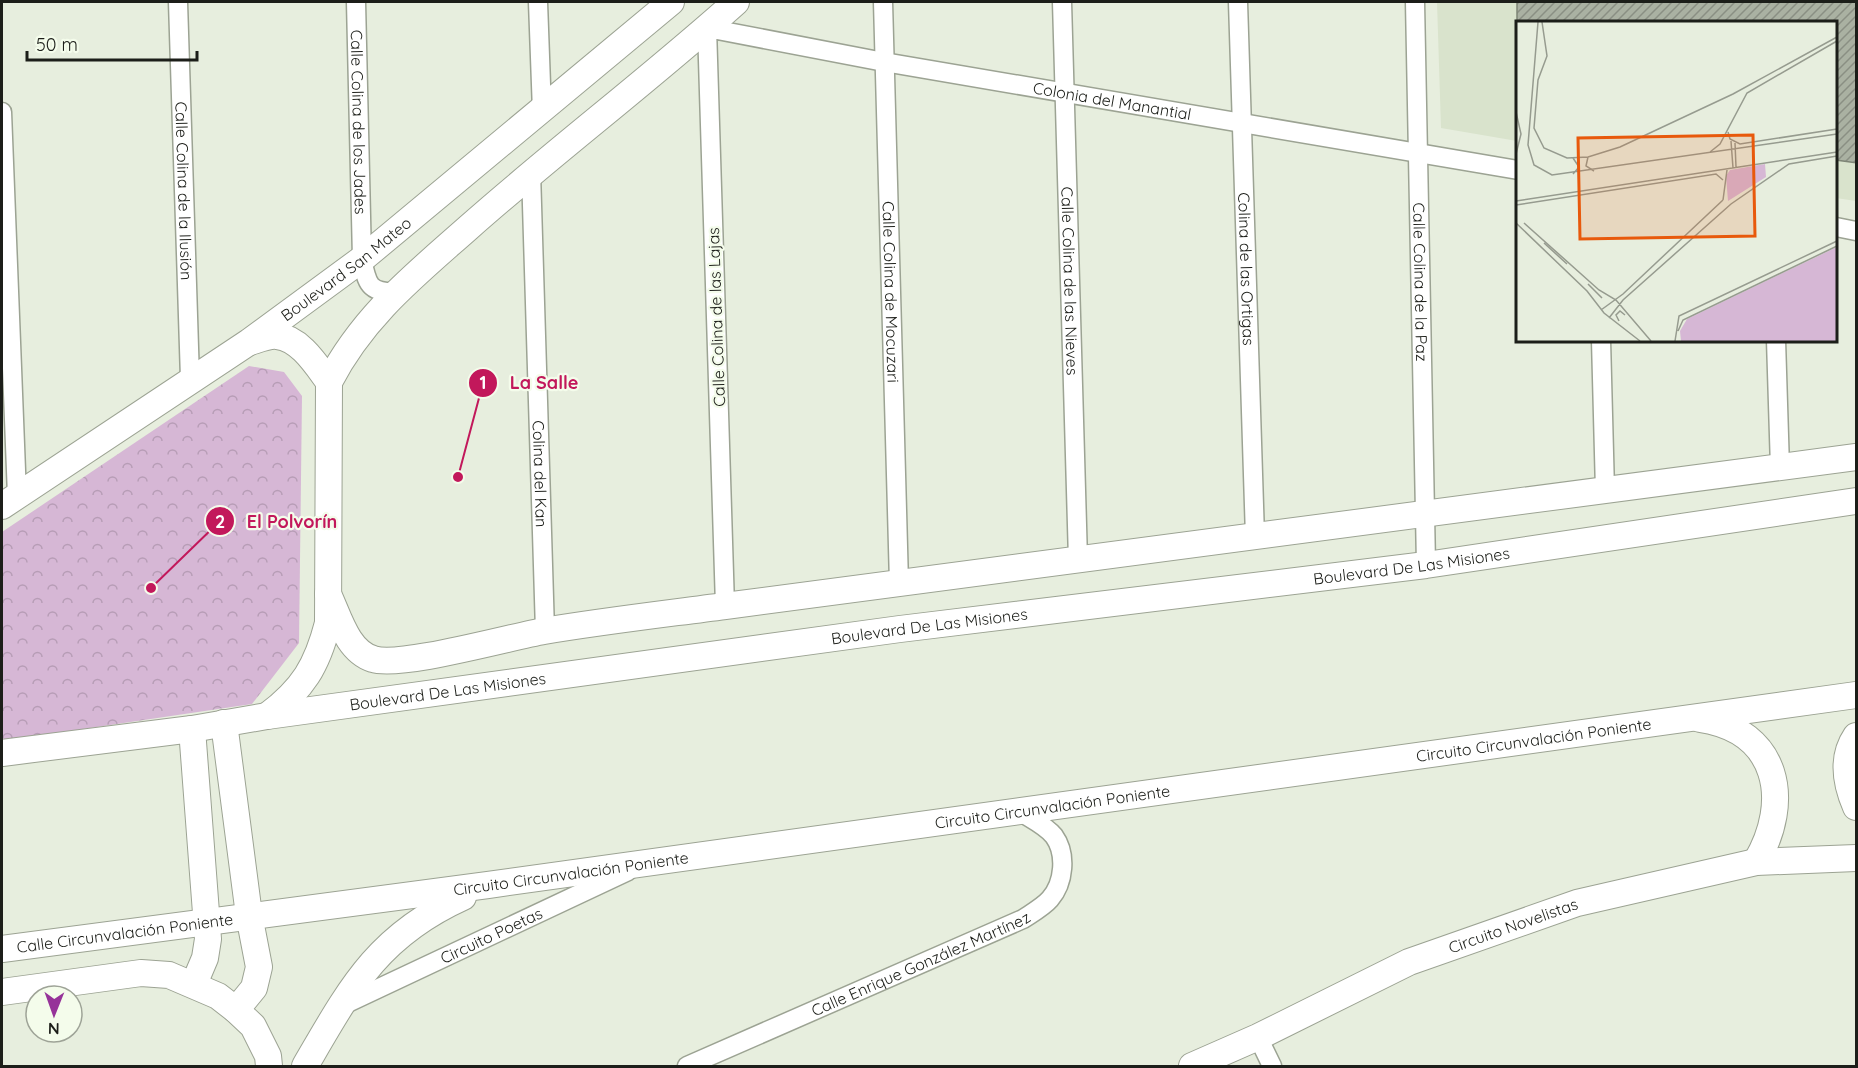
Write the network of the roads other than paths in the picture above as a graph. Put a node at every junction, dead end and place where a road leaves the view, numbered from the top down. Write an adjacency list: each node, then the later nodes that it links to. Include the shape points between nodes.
1 (178, 2): 26 (street, Calle Colina de la Ilusión)
2 (356, 2): 21 (street, Calle Colina de los Jades)
3 (538, 2): 14 (street)
4 (671, 2): 14 (main road, Boulevard San Mateo)
5 (736, 2): 10 (main road)
6 (883, 2): 11 (street, Calle Colina de Mocuzari)
7 (1062, 2): 12 (street, Calle Colina de las Nieves)
8 (1238, 2): 15 (street, Colina de las Ortigas)
9 (1415, 2): 16 (street, Calle Colina de la Paz)
10 (707, 28): 11 (street, Colonia del Manantial); 18 (main road); 39 (street, Calle Colina de las Lajas)
11 (884, 62): 12 (street, Colonia del Manantial); 37 (street, Calle Colina de Mocuzari)
12 (1064, 91): 15 (street, Colonia del Manantial); 35 (street, Calle Colina de las Nieves)
13 (2, 112): 31 (street)
14 (542, 112): 21 (main road, Boulevard San Mateo)
15 (1242, 123): 16 (street, Colonia del Manantial); 34 (street, Colina de las Ortigas)
16 (1417, 154): 17 (street, Colonia del Manantial); 33 (street, Calle Colina de la Paz)
17 (1516, 170)
18 (531, 172): 22 (main road); 40 (street, Colina del Kan)
19 (1837, 227): 20 (street)
20 (1857, 231)
21 (362, 259): 22 (street, Calle Colina de los Jades, via 371,287 380,292); 23 (main road, Boulevard San Mateo)
22 (396, 292): 27 (main road, via 358,332)
23 (249, 342): 26 (main road, Boulevard San Mateo); 27 (main road, via 277,336 292,342 305,351)
24 (1601, 342): 30 (street)
25 (1776, 342): 29 (street)
26 (190, 379): 31 (main road, Boulevard San Mateo)
27 (329, 382): 38 (main road)
28 (1857, 457): 29 (main road)
29 (1780, 468): 30 (main road)
30 (1605, 491): 33 (main road)
31 (9, 501)
32 (1857, 501): 36 (main road, Boulevard De Las Misiones)
33 (1424, 516): 34 (main road); 36 (street, Calle Colina de la Paz)
34 (1255, 537): 35 (main road)
35 (1078, 560): 37 (main road)
36 (1426, 565): 42 (main road, Boulevard De Las Misiones, via 889,631)
37 (899, 583): 39 (main road)
38 (328, 594): 40 (main road, via 357,650 374,660 405,660); 42 (main road, via 328,623 321,651 290,699)
39 (725, 606): 40 (main road)
40 (545, 631)
41 (1857, 695): 43 (main road, Circuito Circunvalación Poniente)
42 (267, 716): 44 (main road, Boulevard De Las Misiones)
43 (1687, 717): 49 (main road, Circuito Circunvalación Poniente); 51 (main road, via 1720,723 1734,730 1758,750 1774,774 1776,812 1767,844)
44 (224, 723): 45 (main road, Boulevard De Las Misiones); 54 (main road)
45 (192, 729): 47 (main road, Boulevard De Las Misiones); 55 (main road)
46 (1857, 736): 48 (main road, via 1846,760 1850,791)
47 (2, 753)
48 (1857, 807)
49 (1019, 811): 52 (main road, Circuito Circunvalación Poniente); 64 (street, Calle Enrique González Martínez, via 1055,838 1063,860 1061,878 1050,899 1023,919)
50 (1857, 858): 51 (main road, Circuito Novelistas)
51 (1756, 862): 61 (main road, Circuito Novelistas, via 1577,903 1409,962)
52 (644, 864): 53 (main road, Circuito Circunvalación Poniente); 59 (street, Circuito Poetas)
53 (488, 885): 54 (main road, Circuito Circunvalación Poniente); 59 (main road, via 432,911 404,930 359,977)
54 (249, 915): 55 (main road, Calle Circunvalación Poniente); 60 (main road, via 259,967 254,988)
55 (207, 922): 56 (main road, Calle Circunvalación Poniente); 57 (main road, via 205,958)
56 (2, 949)
57 (194, 984): 58 (main road, via 169,975 141,973); 60 (main road)
58 (2, 992)
59 (340, 1006): 63 (main road)
60 (236, 1010): 62 (main road, via 253,1026)
61 (1258, 1037): 65 (main road, Circuito Novelistas); 66 (street)
62 (269, 1066)
63 (305, 1066)
64 (687, 1066)
65 (1192, 1066)
66 (1272, 1066)

